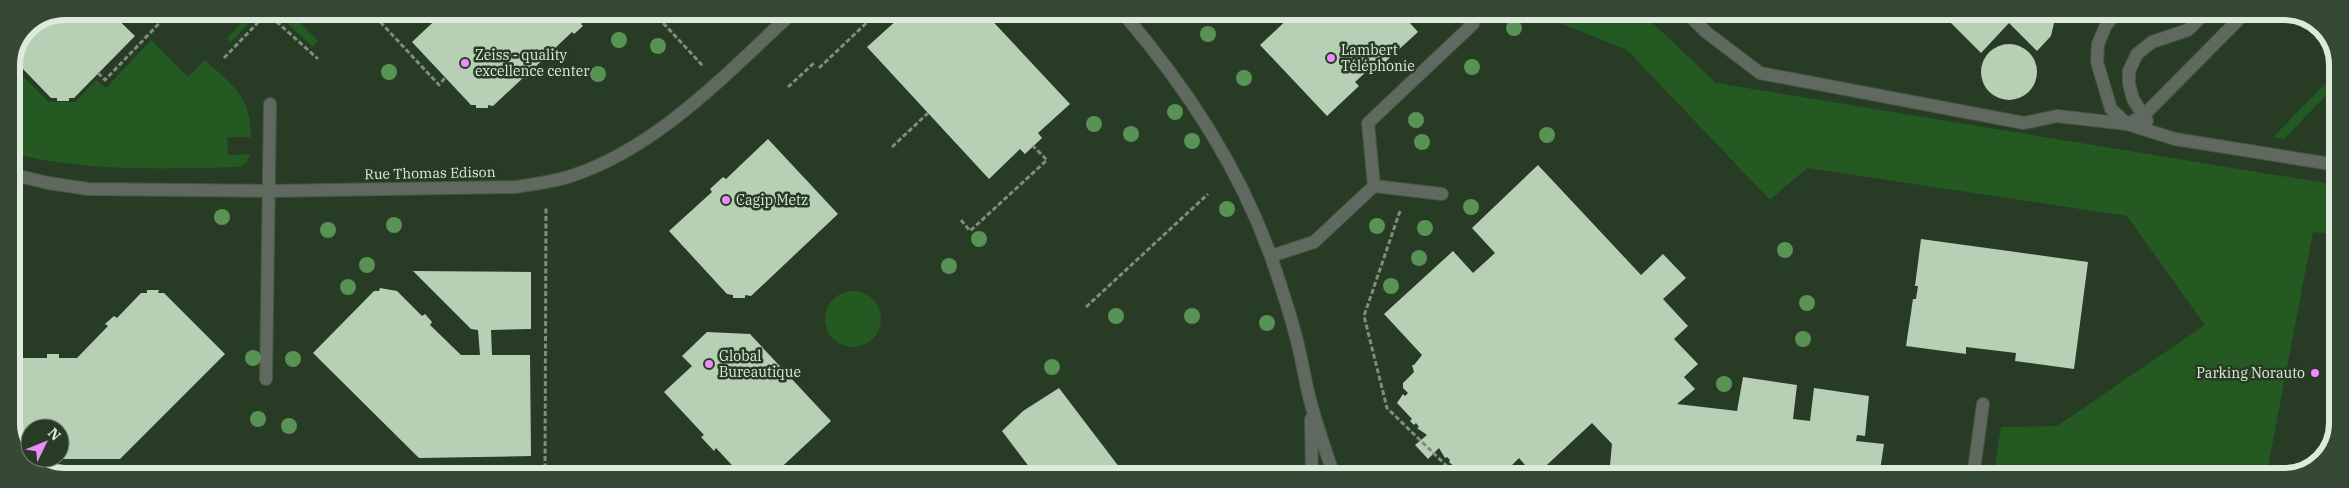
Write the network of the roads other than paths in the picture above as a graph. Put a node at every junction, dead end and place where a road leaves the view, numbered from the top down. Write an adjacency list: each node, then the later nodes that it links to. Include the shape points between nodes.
1 (784, 20): 15 (street, Rue Thomas Edison, via 677,115 616,156 570,176 516,187)
2 (1128, 20): 17 (street, via 1200,116 1237,180)
3 (1468, 20): 14 (street, via 1472,24 1368,123)
4 (1694, 20): 10 (street, via 1760,73 2024,123 2057,116)
5 (2111, 20): 10 (street, via 2098,44 2097,62 2111,109)
6 (2198, 20): 9 (street, via 2188,30 2152,42 2137,54 2129,71 2129,84)
7 (2238, 20): 9 (street)
8 (270, 104): 15 (street)
9 (2143, 116): 10 (street); 11 (street)
10 (2127, 124): 11 (street)
11 (2158, 132): 12 (street, via 2175,139)
12 (2329, 164)
13 (20, 176): 15 (street, Rue Thomas Edison, via 88,188)
14 (1374, 186): 16 (street); 17 (street, via 1314,242)
15 (269, 191): 18 (street)
16 (1442, 194)
17 (1271, 256): 19 (street, via 1296,337)
18 (266, 379)
19 (1311, 404): 21 (street); 22 (street)
20 (1983, 404): 23 (street)
21 (1312, 468)
22 (1331, 468)
23 (1974, 468)

